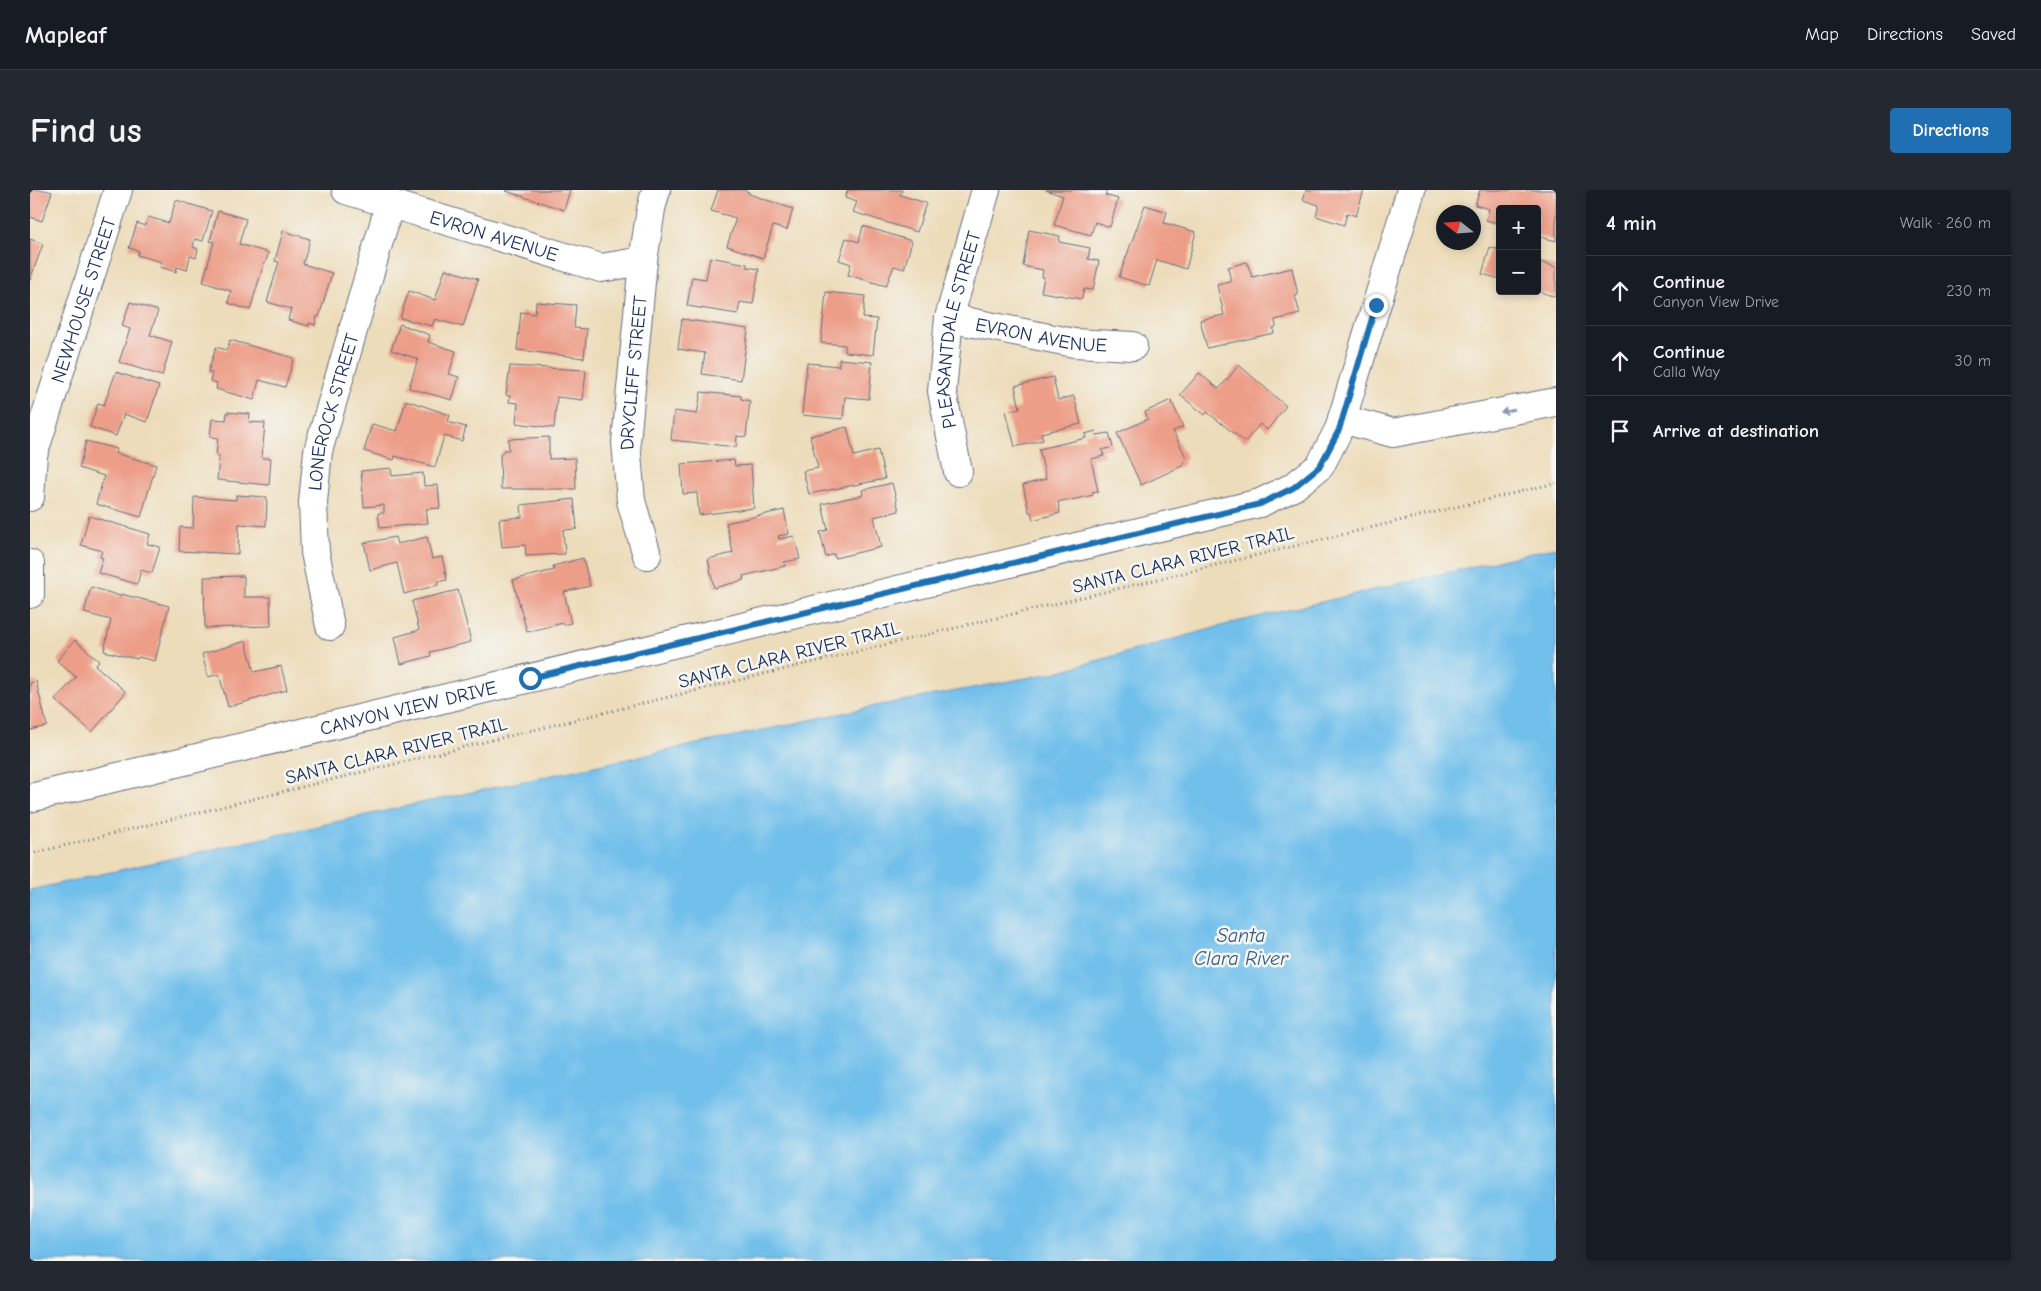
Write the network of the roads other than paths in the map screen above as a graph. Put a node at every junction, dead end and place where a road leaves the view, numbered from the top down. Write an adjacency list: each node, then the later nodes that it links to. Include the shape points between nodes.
1 (118, 190): 13 (street, NEWHOUSE STREET, via 32,455)
2 (346, 190): 6 (street, EVRON AVENUE)
3 (656, 190): 7 (street, DRYCLIFF STREET)
4 (986, 190): 8 (street, PLEASANTDALE STREET)
5 (1411, 190): 11 (street, CANYON VIEW DRIVE)
6 (390, 203): 7 (street, EVRON AVENUE, via 601,268); 17 (street, LONEROCK STREET, via 318,451 313,502 315,552)
7 (643, 261): 14 (street, DRYCLIFF STREET, via 626,442 630,501)
8 (949, 318): 9 (street, EVRON AVENUE, via 1074,343); 12 (street, PLEASANTDALE STREET, via 942,391)
9 (1134, 346)
10 (1556, 402): 11 (street, one-way to 11, via 1393,432)
11 (1340, 424): 18 (street, CANYON VIEW DRIVE, via 1320,466 1293,488 1260,504)
12 (958, 472)
13 (30, 497)
14 (647, 555)
15 (30, 564): 16 (street)
16 (30, 594)
17 (330, 626)
18 (30, 798)

